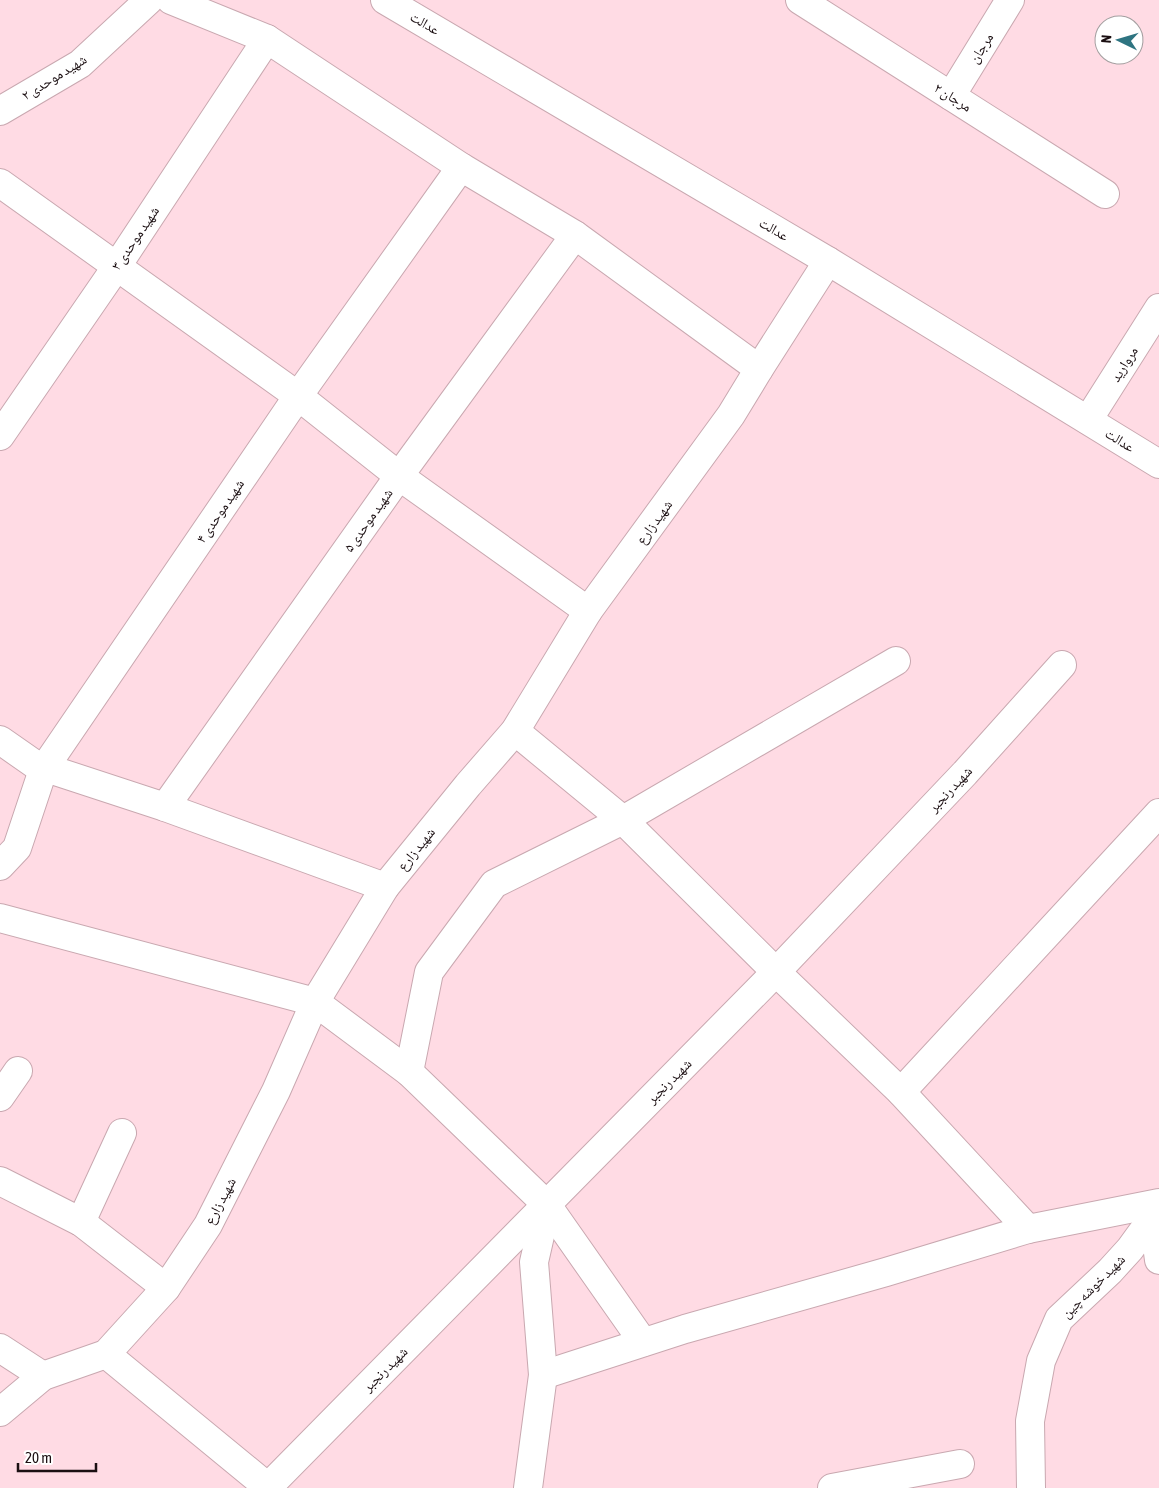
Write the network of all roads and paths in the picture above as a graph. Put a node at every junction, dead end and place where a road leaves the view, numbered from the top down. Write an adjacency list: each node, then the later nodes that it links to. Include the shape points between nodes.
1 (149, 0): 8 (street, شهید موحدی ۲, via 80,64)
2 (171, 0): 6 (street)
3 (385, 0): 13 (street, عدالت)
4 (800, 0): 7 (street, مرجان ۲)
5 (1010, 0): 7 (street, مرجان)
6 (267, 39): 9 (street); 14 (street, شهید موحدی ۳)
7 (951, 96): 11 (street, مرجان ۲)
8 (0, 110)
9 (461, 167): 12 (street); 17 (street, شهید موحدی ۴)
10 (0, 183): 14 (street)
11 (1105, 194)
12 (575, 235): 16 (street); 21 (street, شهید موحدی ۵)
13 (828, 260): 16 (street, شهید زارع); 18 (street, عدالت)
14 (117, 266): 17 (street); 19 (street, شهید موحدی ۳)
15 (1159, 308): 18 (street, مروارید)
16 (758, 369): 22 (street, شهید زارع, via 731,415)
17 (298, 396): 21 (street); 27 (street, شهید موحدی ۴)
18 (1088, 420): 20 (street, عدالت)
19 (0, 436)
20 (1159, 464)
21 (399, 476): 22 (street); 28 (street, شهید موحدی ۵)
22 (588, 611): 25 (street, شهید زارع)
23 (896, 661): 30 (street)
24 (1062, 665): 34 (street, شهید رنجبر, via 965,773)
25 (515, 731): 30 (street); 32 (street, شهید زارع)
26 (0, 740): 27 (street)
27 (43, 770): 28 (street, via 46,768); 31 (street, شهید موحدی ۴, via 17,848)
28 (165, 808): 32 (street)
29 (1159, 813): 38 (street)
30 (623, 820): 34 (street); 37 (street, via 494,884 429,972)
31 (0, 866)
32 (385, 887): 35 (street, شهید زارع)
33 (0, 918): 35 (street)
34 (776, 972): 38 (street); 43 (street, شهید رنجبر)
35 (315, 1002): 37 (street); 49 (street, شهید زارع, via 276,1091 208,1225)
36 (18, 1071): 39 (street)
37 (409, 1072): 43 (street)
38 (901, 1092): 46 (street)
39 (0, 1097)
40 (122, 1134): 45 (street)
41 (0, 1181): 45 (street)
42 (1159, 1203): 46 (street)
43 (547, 1205): 50 (street); 53 (street, via 534,1262); 57 (street, شهید رنجبر)
44 (1159, 1209): 60 (street, شهید خوشه چین, via 1130,1249 1059,1319 1041,1361 1030,1421)
45 (81, 1222): 49 (street)
46 (1028, 1229): 50 (street)
47 (1159, 1241): 48 (street)
48 (1159, 1260)
49 (166, 1288): 52 (street, شهید زارع)
50 (643, 1342): 53 (street)
51 (0, 1348): 54 (street)
52 (106, 1354): 54 (street, شهید زارع); 57 (street)
53 (542, 1374): 58 (street)
54 (43, 1376): 55 (street, شهید زارع)
55 (0, 1412)
56 (960, 1464): 59 (street)
57 (268, 1488)
58 (528, 1488)
59 (832, 1488)
60 (1031, 1488)

